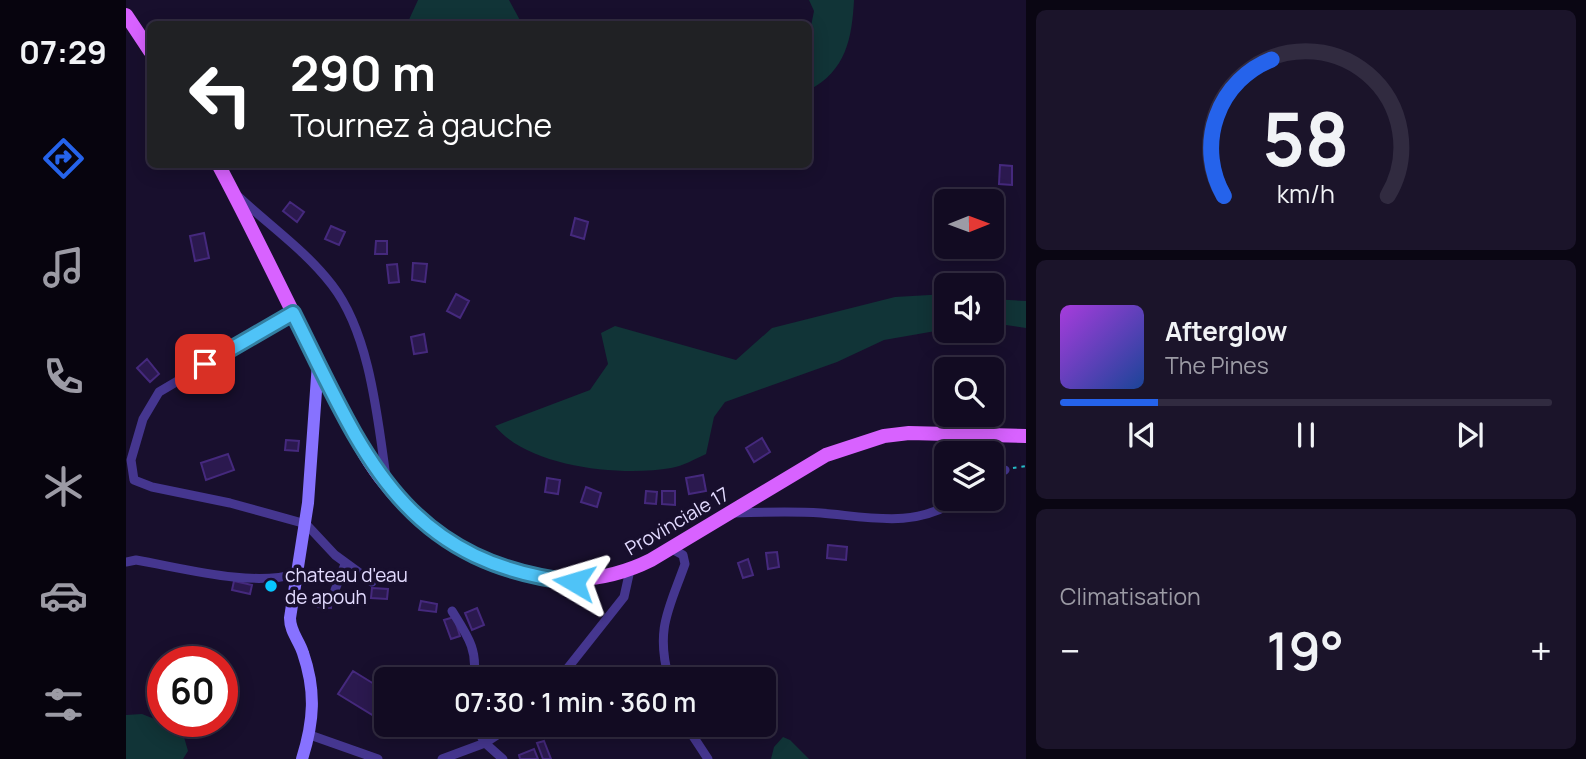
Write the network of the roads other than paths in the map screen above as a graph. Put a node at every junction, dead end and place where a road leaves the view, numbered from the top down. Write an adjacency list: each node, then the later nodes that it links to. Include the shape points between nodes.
1 (126, 15): 2 (main road)
2 (147, 46)
3 (220, 168): 4 (main road, Provinciale 17)
4 (233, 191): 5 (main road, Provinciale 17); 8 (street, via 314,263 341,299 363,355)
5 (293, 313): 6 (main road, Provinciale 17); 11 (street, via 165,386 143,419 130,466 134,480 152,488)
6 (318, 363): 8 (main road, Provinciale 17); 11 (street)
7 (1026, 436): 10 (main road, Provinciale 17, via 909,433 873,439 826,455)
8 (388, 487): 15 (main road, Provinciale 17, via 428,527 499,567 574,582)
9 (937, 511): 10 (street, via 903,519)
10 (732, 513): 12 (main road, Provinciale 17)
11 (306, 524): 14 (street); 16 (street)
12 (670, 548): 15 (main road, Provinciale 17); 22 (street, via 683,555 685,564 663,620)
13 (126, 562): 16 (street, via 214,574 277,578)
14 (345, 564): 17 (street); 18 (street)
15 (630, 570): 21 (street, via 624,597)
16 (296, 574): 23 (street, via 290,624 312,684)
17 (372, 582)
18 (335, 590)
19 (453, 611): 20 (street, via 473,645)
20 (476, 667)
21 (569, 667)
22 (666, 667)
23 (310, 735): 28 (street); 29 (street)
24 (482, 737): 27 (street)
25 (494, 737): 27 (street)
26 (694, 737): 32 (street)
27 (485, 743): 30 (street); 31 (street)
28 (302, 759)
29 (378, 759)
30 (442, 759)
31 (503, 759)
32 (708, 759)

